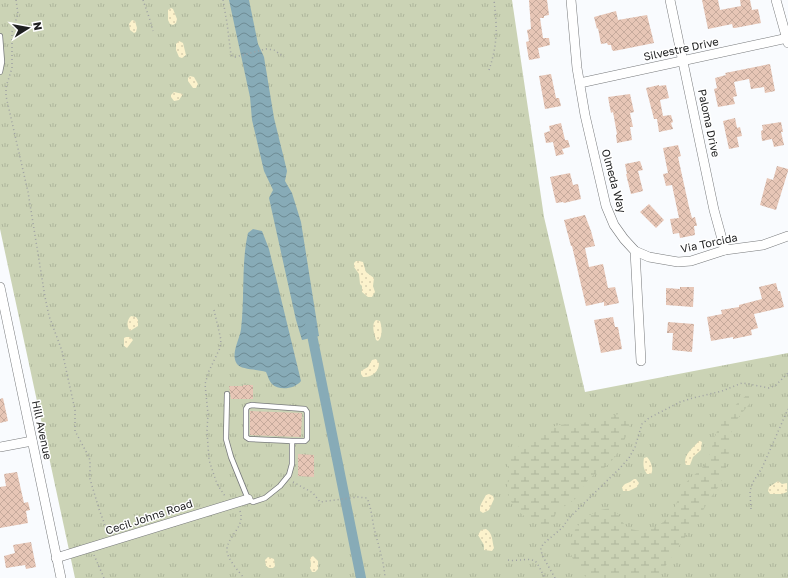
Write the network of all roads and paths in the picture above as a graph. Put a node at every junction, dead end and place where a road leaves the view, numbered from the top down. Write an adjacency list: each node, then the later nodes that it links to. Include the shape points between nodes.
1 (16, 0): 32 (path, via 18,14 12,32 12,68 6,96 28,192 45,298 62,352 75,410 75,431 89,457 91,484)
2 (143, 0): 8 (path)
3 (222, 0): 11 (path, via 231,55 235,57 266,49)
4 (494, 0): 13 (path, via 495,50)
5 (571, 0): 15 (street, Olmeda Way, via 574,49)
6 (670, 0): 12 (street, Paloma Drive)
7 (776, 0): 10 (street)
8 (153, 31)
9 (0, 36): 14 (lane)
10 (788, 40): 12 (street, Silvestre Drive)
11 (284, 56)
12 (683, 60): 15 (street, Silvestre Drive); 17 (street, Paloma Drive, via 714,210)
13 (489, 70)
14 (0, 72)
15 (580, 83): 18 (street, Olmeda Way, via 606,206 614,225)
16 (788, 236): 17 (street, Via Torcida, via 763,245)
17 (725, 250): 18 (street, Via Torcida, via 691,261 678,262 649,257)
18 (635, 251): 21 (street)
19 (0, 287): 25 (street, Hill Avenue)
20 (214, 310): 30 (path, via 222,340 205,384 209,453 217,484 229,501)
21 (641, 361)
22 (788, 373): 41 (path, via 769,388 742,383 680,402 642,424 629,458 540,549)
23 (228, 394): 29 (lane, via 226,439)
24 (788, 409): 31 (path, via 762,468 753,482 750,491)
25 (32, 441): 27 (street); 34 (street, Hill Avenue)
26 (292, 441): 26 (lane, via 307,439 305,409 248,406 246,437); 28 (lane, via 292,464)
27 (0, 448)
28 (286, 479): 29 (lane, via 265,498 253,502); 39 (path, via 313,493 320,502 366,498 385,567)
29 (248, 499): 30 (street, Cecil Johns Road)
30 (234, 503): 32 (street, Cecil Johns Road); 38 (path, via 241,513 241,522 227,551 229,559)
31 (751, 509)
32 (112, 541): 33 (street, Cecil Johns Road)
33 (95, 547): 34 (street, Cecil Johns Road); 37 (path, via 94,555)
34 (56, 558): 36 (street, Hill Avenue)
35 (508, 560): 40 (path, via 530,559 536,562)
36 (61, 578)
37 (104, 578)
38 (244, 578)
39 (385, 578)
40 (545, 578)
41 (555, 578)

